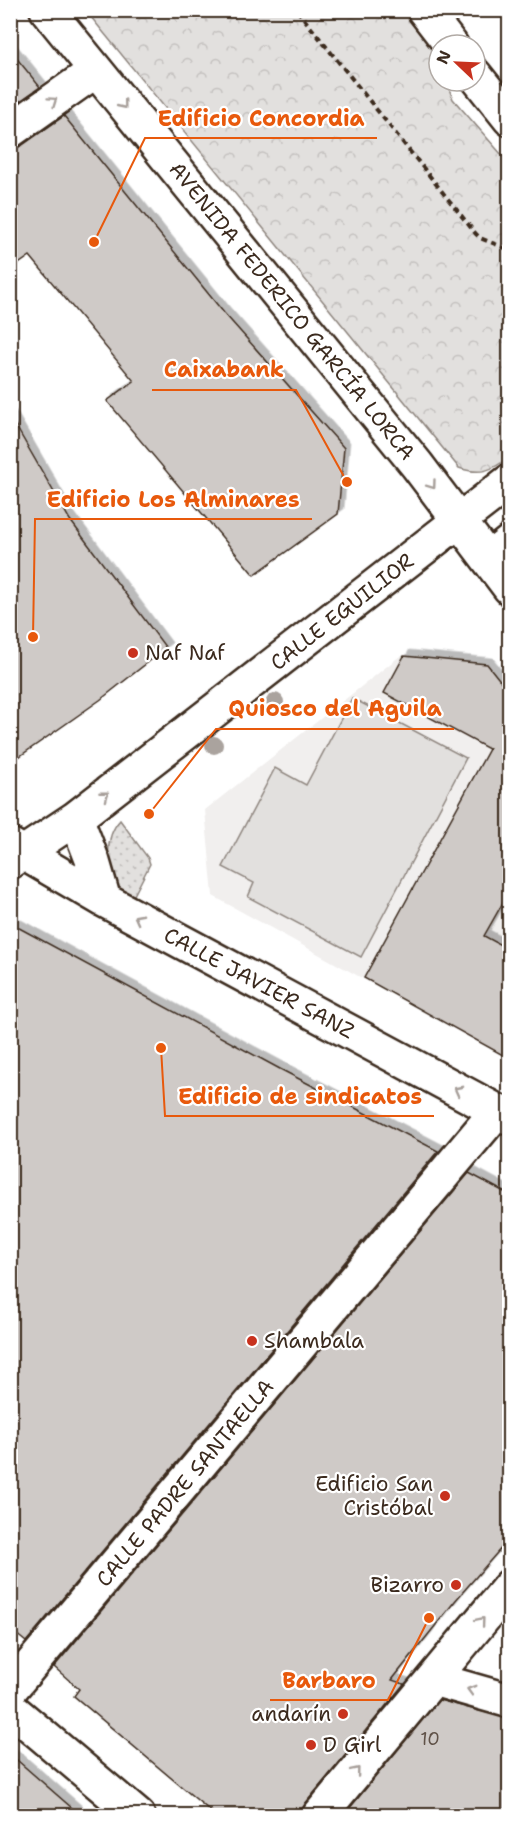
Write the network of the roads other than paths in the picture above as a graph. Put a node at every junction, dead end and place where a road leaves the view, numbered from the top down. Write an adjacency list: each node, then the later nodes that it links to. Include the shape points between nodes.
1 (47, 10): 4 (street, AVENIDA FEDERICO GARCÍA LORCA)
2 (424, 10): 3 (street)
3 (442, 33)
4 (95, 71): 7 (street, one-way to 4); 9 (street, AVENIDA FEDERICO GARCÍA LORCA, one-way to 9, via 417,465)
5 (487, 90): 6 (street)
6 (510, 119)
7 (10, 131)
8 (510, 481): 9 (street, CALLE EGUILIOR)
9 (458, 521): 10 (street, AVENIDA FEDERICO GARCÍA LORCA); 12 (street, CALLE EGUILIOR, one-way to 9)
10 (498, 548): 11 (street, AVENIDA FEDERICO GARCÍA LORCA)
11 (510, 588)
12 (76, 818): 13 (street, CALLE EGUILIOR); 14 (street)
13 (15, 854): 14 (street, CALLE JAVIER SANZ)
14 (104, 900): 15 (street, CALLE JAVIER SANZ, one-way to 14)
15 (503, 1115): 18 (street, CALLE PADRE SANTAELLA)
16 (510, 1586): 17 (street, one-way to 16)
17 (433, 1679): 19 (street, one-way to 17); 22 (street, one-way to 17)
18 (10, 1690)
19 (510, 1701)
20 (10, 1708): 21 (street)
21 (138, 1815)
22 (319, 1815)

